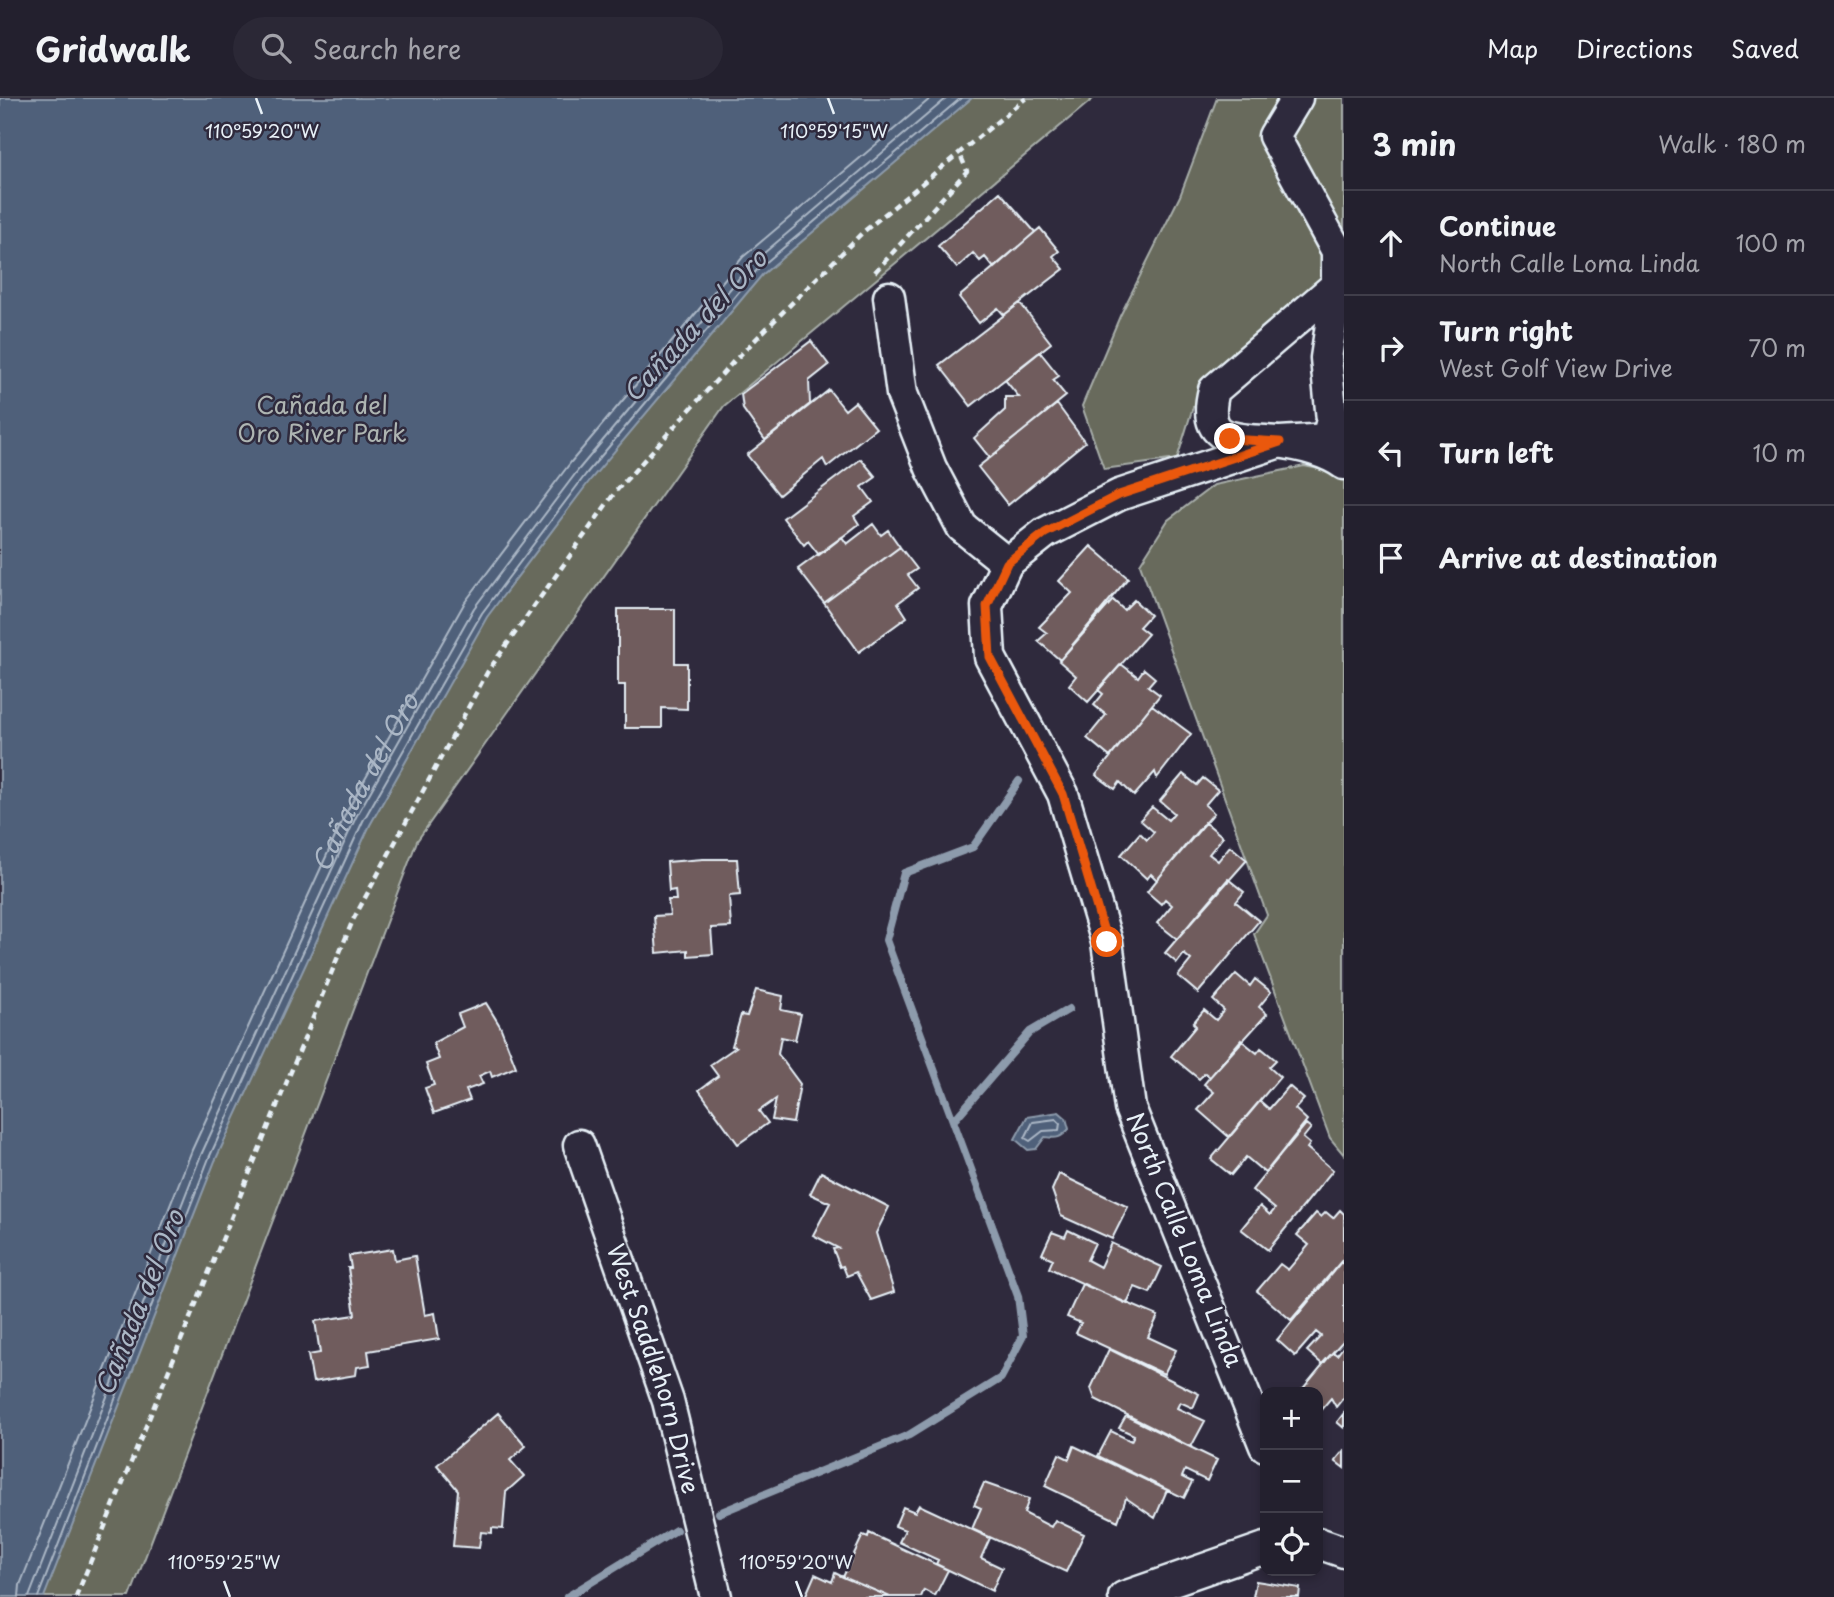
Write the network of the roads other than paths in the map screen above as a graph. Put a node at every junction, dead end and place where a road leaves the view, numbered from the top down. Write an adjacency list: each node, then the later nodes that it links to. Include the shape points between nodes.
1 (1297, 98): 2 (street, via 1274,136 1337,251)
2 (1337, 285): 4 (street, via 1214,390 1209,407 1220,433 1230,439); 5 (street, via 1326,358)
3 (889, 297): 6 (street, via 902,394 931,468 962,527)
4 (1280, 442): 5 (street); 6 (street, via 1119,495 1045,533)
5 (1336, 449)
6 (1007, 563): 8 (street, North Calle Loma Linda, via 987,606 990,657 1063,794 1107,942 1130,1108)
7 (579, 1145): 12 (street, West Saddlehorn Drive, via 668,1401)
8 (1260, 1433)
9 (1323, 1545): 11 (street)
10 (1260, 1550): 13 (street)
11 (1344, 1552)
12 (716, 1597)
13 (1124, 1597)

